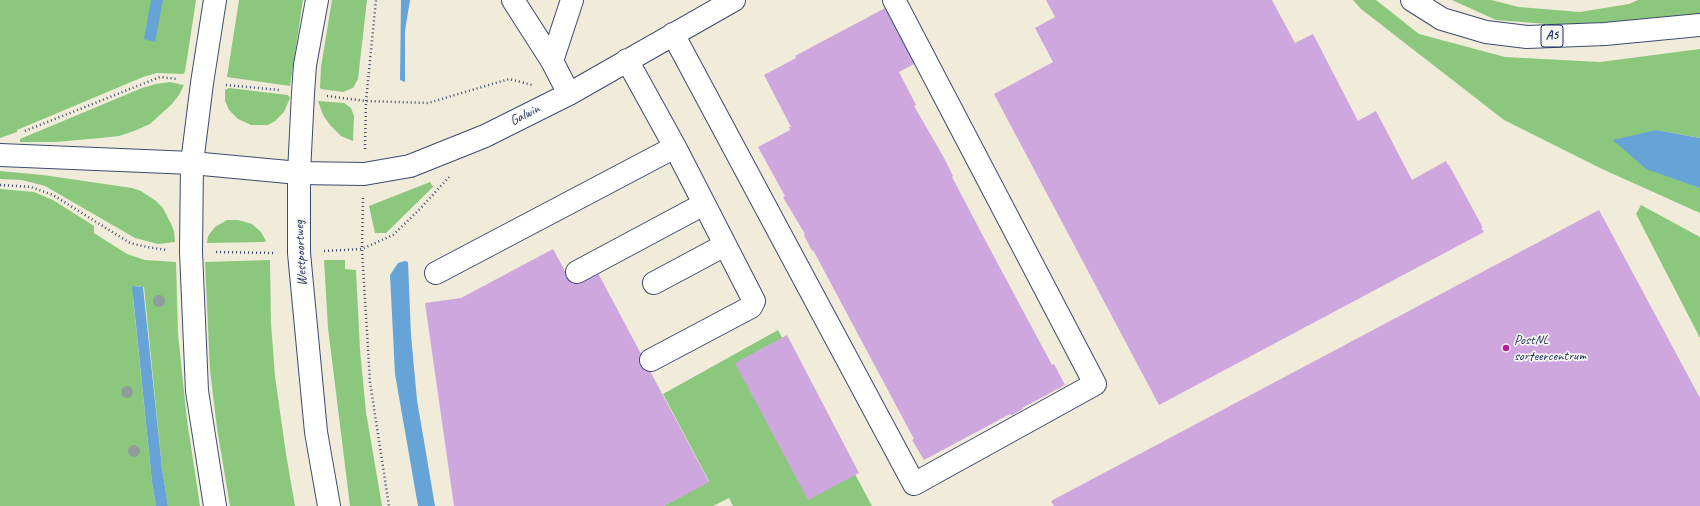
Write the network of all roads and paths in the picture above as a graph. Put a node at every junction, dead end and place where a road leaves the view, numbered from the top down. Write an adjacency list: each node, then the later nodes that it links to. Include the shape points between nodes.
1 (215, 0): 17 (main road)
2 (317, 0): 18 (main road, Westpoortweg, via 305,65)
3 (376, 0): 19 (path, via 366,101)
4 (513, 0): 13 (main road)
5 (572, 0): 13 (main road)
6 (734, 0): 9 (main road, Galwin)
7 (894, 0): 11 (main road, via 1095,384 914,484)
8 (1412, 0): 10 (main road, A5, via 1442,19 1486,32 1526,37 1604,34)
9 (709, 6): 11 (main road, Galwin)
10 (1700, 25)
11 (673, 34): 12 (main road, Galwin)
12 (627, 60): 14 (main road, Galwin); 15 (main road)
13 (552, 61): 14 (main road)
14 (569, 94): 19 (main road, Galwin, via 485,136 410,166)
15 (675, 147): 21 (main road); 25 (main road)
16 (0, 155): 17 (main road)
17 (192, 163): 18 (main road, Galwin); 28 (main road, via 197,391)
18 (299, 173): 19 (main road, Galwin); 29 (main road, Westpoortweg, via 301,276 316,432)
19 (364, 174): 30 (path, via 362,249 370,382)
20 (0, 185): 22 (path, via 30,187 53,196)
21 (704, 204): 23 (main road); 24 (main road)
22 (97, 222)
23 (725, 245): 26 (main road); 27 (main road, via 754,301 751,307)
24 (577, 272)
25 (436, 274)
26 (654, 284)
27 (651, 360)
28 (215, 506)
29 (329, 506)
30 (389, 506)

